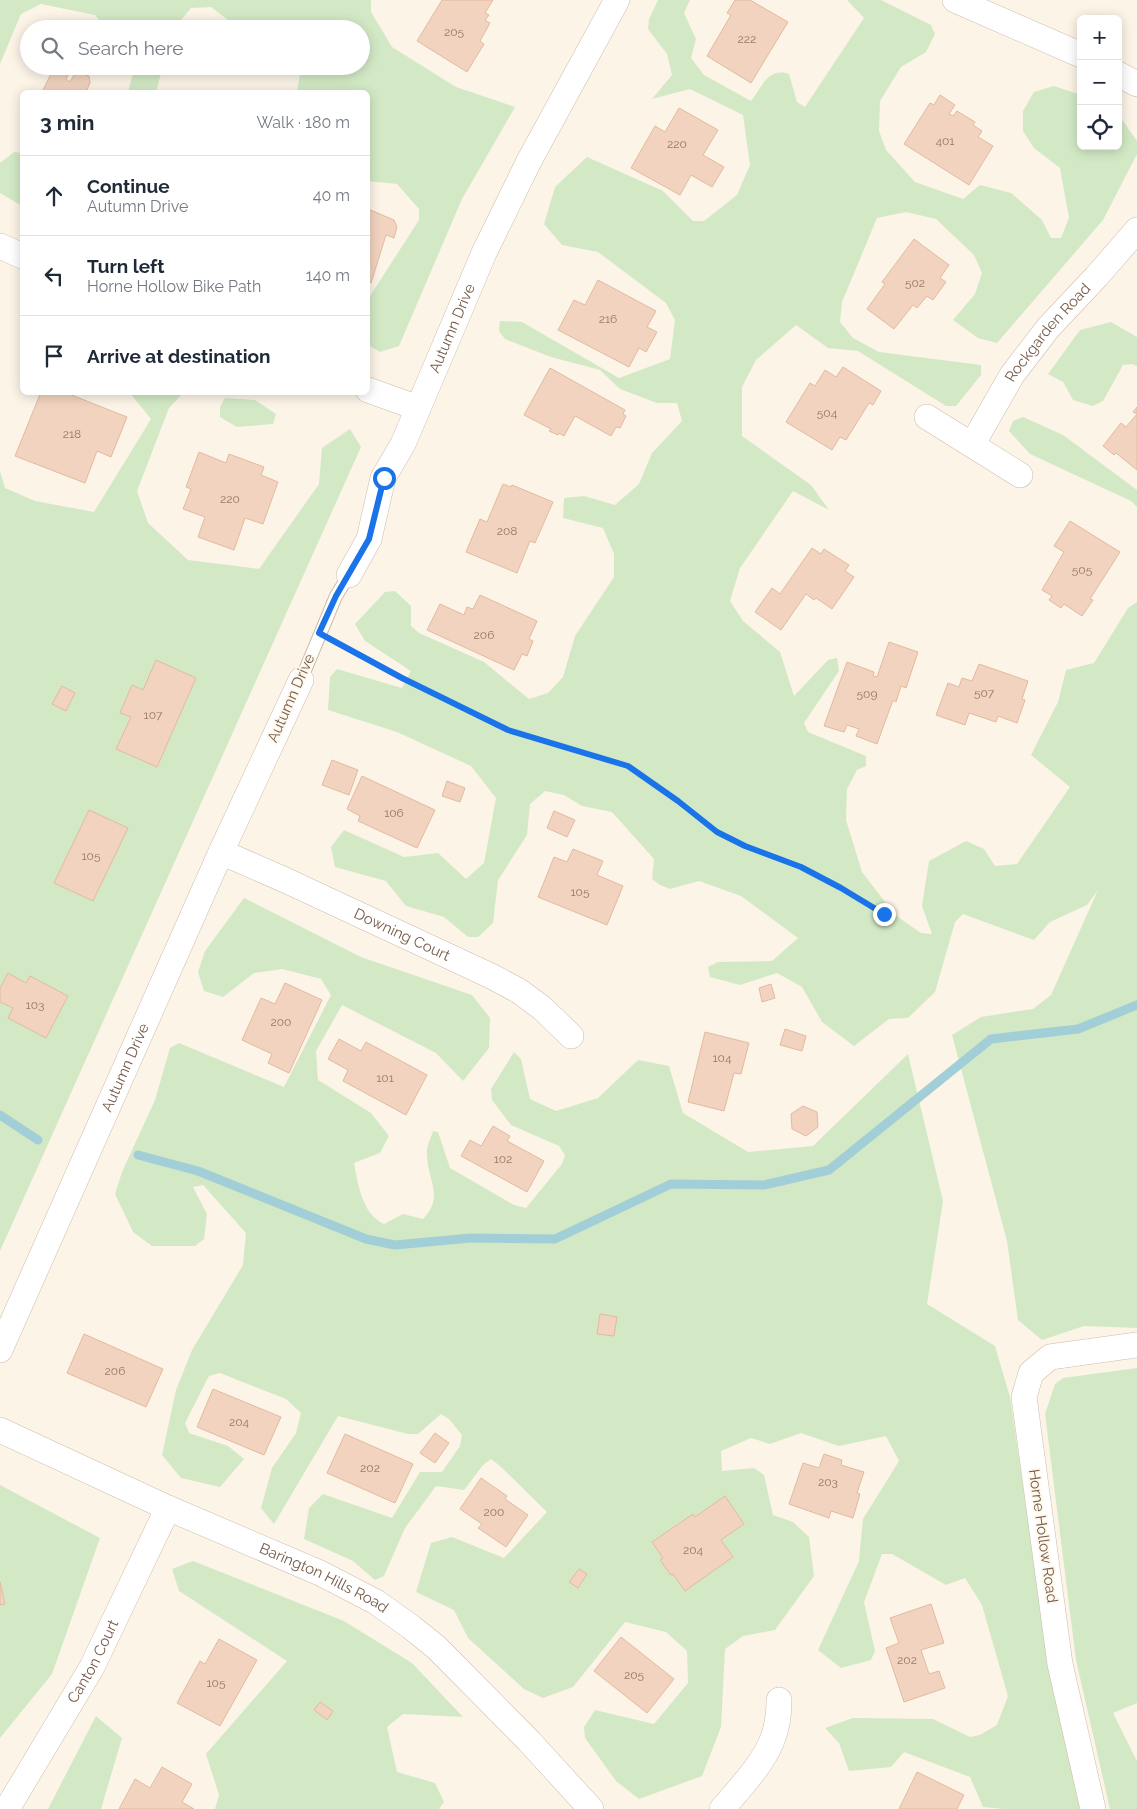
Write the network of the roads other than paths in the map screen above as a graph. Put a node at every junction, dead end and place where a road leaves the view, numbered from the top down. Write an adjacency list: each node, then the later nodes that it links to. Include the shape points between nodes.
1 (617, 0): 10 (street, Autumn Drive, via 500,219)
2 (955, 0): 3 (street)
3 (1077, 53)
4 (1122, 76): 5 (street)
5 (1137, 84)
6 (1137, 230): 12 (street, Rockgarden Road, via 1048,328 1012,376)
7 (0, 246): 8 (street)
8 (20, 255)
9 (370, 391): 10 (street)
10 (418, 408): 14 (street, Autumn Drive, via 384,478 369,539)
11 (927, 417): 12 (street)
12 (972, 445): 13 (street)
13 (1020, 475)
14 (349, 574): 15 (lane, Autumn Drive, via 319,633)
15 (301, 680): 16 (street, Autumn Drive)
16 (221, 852): 17 (street, Downing Court, via 491,976 542,1008); 19 (street, Autumn Drive)
17 (571, 1036)
18 (1137, 1345): 26 (street, Horne Hollow Road, via 1050,1357 1031,1373 1024,1397 1060,1664)
19 (0, 1350)
20 (0, 1430): 21 (street, Barington Hills Road)
21 (168, 1508): 23 (street, Canton Court, via 92,1667); 24 (street, Barington Hills Road, via 320,1573 376,1602 436,1647)
22 (779, 1700): 25 (street, via 774,1736 761,1760)
23 (6, 1809)
24 (591, 1809)
25 (722, 1809)
26 (1093, 1809)

